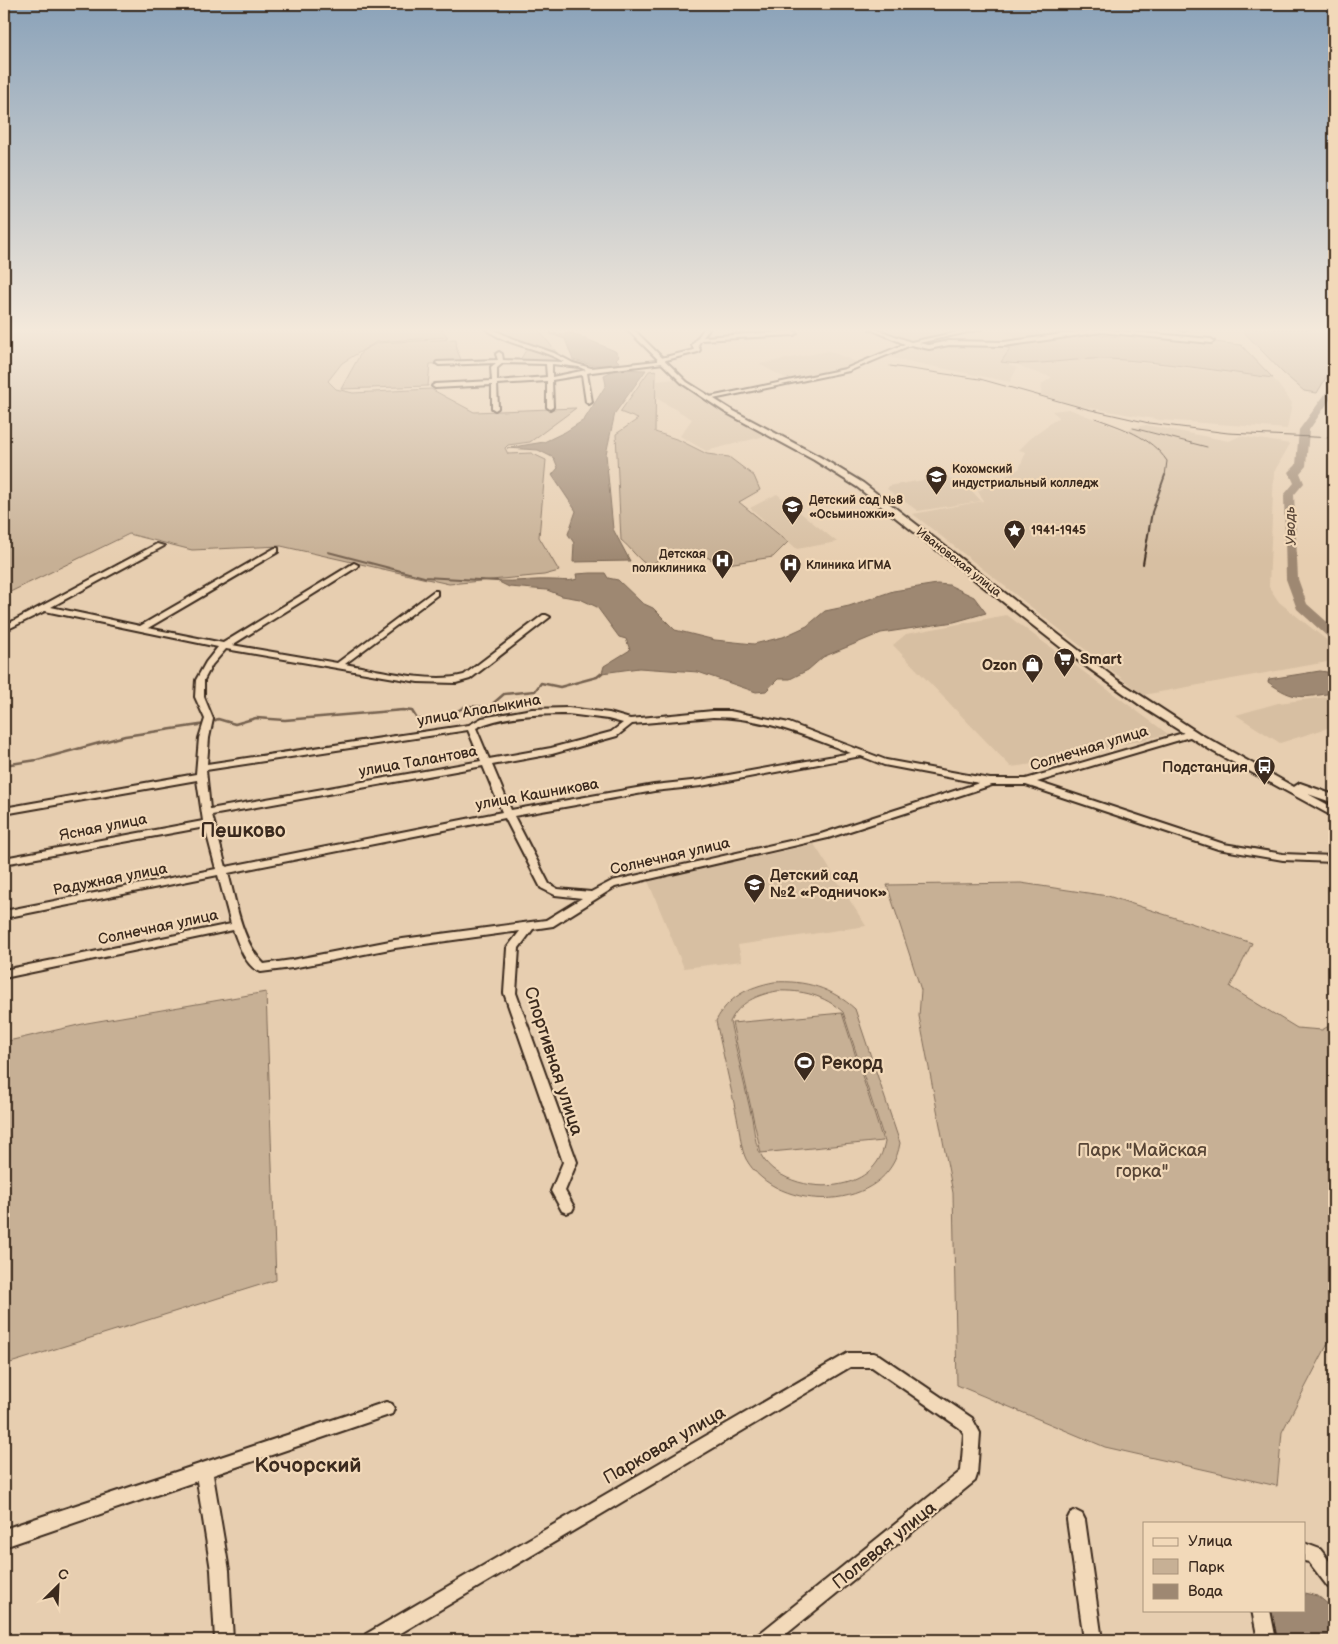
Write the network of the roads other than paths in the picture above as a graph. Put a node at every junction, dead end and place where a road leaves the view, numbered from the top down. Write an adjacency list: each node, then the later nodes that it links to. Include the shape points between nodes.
1 (722, 406): 14 (main road, Ивановская улица, via 820,459 859,485 1080,658)
2 (160, 546): 6 (street)
3 (275, 550): 8 (street)
4 (354, 565): 10 (street)
5 (434, 593): 11 (street)
6 (44, 608): 8 (street); 9 (street)
7 (546, 617): 11 (street, via 467,677 456,680 418,679)
8 (142, 628): 10 (street)
9 (4, 629)
10 (224, 646): 11 (street); 17 (street, via 198,678 201,706 209,722 204,738)
11 (339, 665)
12 (630, 722): 13 (street, улица Алалыкина, via 568,711 532,712 482,721); 15 (street, улица Алалыкина, via 730,714 786,725); 16 (street, улица Талантова, via 614,734)
13 (471, 727): 16 (street); 17 (street, улица Алалыкина)
14 (1190, 734): 18 (main road, Ивановская улица); 20 (street, Солнечная улица)
15 (859, 754): 19 (street, улица Алалыкина, via 884,762); 24 (street, улица Кашникова)
16 (486, 764): 24 (street); 25 (street, улица Талантова)
17 (202, 772): 22 (street, улица Алалыкина); 25 (street)
18 (1267, 775): 21 (main road, Ивановская улица); 23 (main road, Ивановская улица)
19 (991, 782): 20 (street, Солнечная улица); 29 (street, Солнечная улица, via 824,836 612,884)
20 (1026, 782): 26 (street, via 1222,847 1283,857)
21 (1334, 799)
22 (4, 812)
23 (1334, 813)
24 (508, 814): 28 (street, улица Кашникова); 29 (street, via 549,890)
25 (207, 818): 27 (street, Ясная улица); 28 (street)
26 (1334, 859)
27 (4, 861)
28 (222, 872): 30 (street, Радужная улица); 31 (street)
29 (592, 896): 32 (street, Солнечная улица, via 549,923)
30 (4, 915)
31 (237, 926): 32 (street, Солнечная улица, via 251,958 261,968 395,944); 33 (street, Солнечная улица)
32 (530, 926): 34 (street, Спортивная улица, via 513,948 510,993 570,1162 558,1191)
33 (4, 974)
34 (567, 1207)
35 (386, 1409): 37 (street)
36 (972, 1433): 44 (street, Парковая улица, via 966,1423 874,1360 848,1360); 45 (street, Полевая улица, via 969,1475)
37 (204, 1472): 39 (street); 43 (street, via 220,1570)
38 (1076, 1520): 46 (street)
39 (4, 1538)
40 (1306, 1553): 41 (street, via 1314,1555)
41 (1334, 1581)
42 (1260, 1612): 47 (street)
43 (224, 1640)
44 (372, 1640)
45 (765, 1640)
46 (1093, 1640)
47 (1267, 1640)

